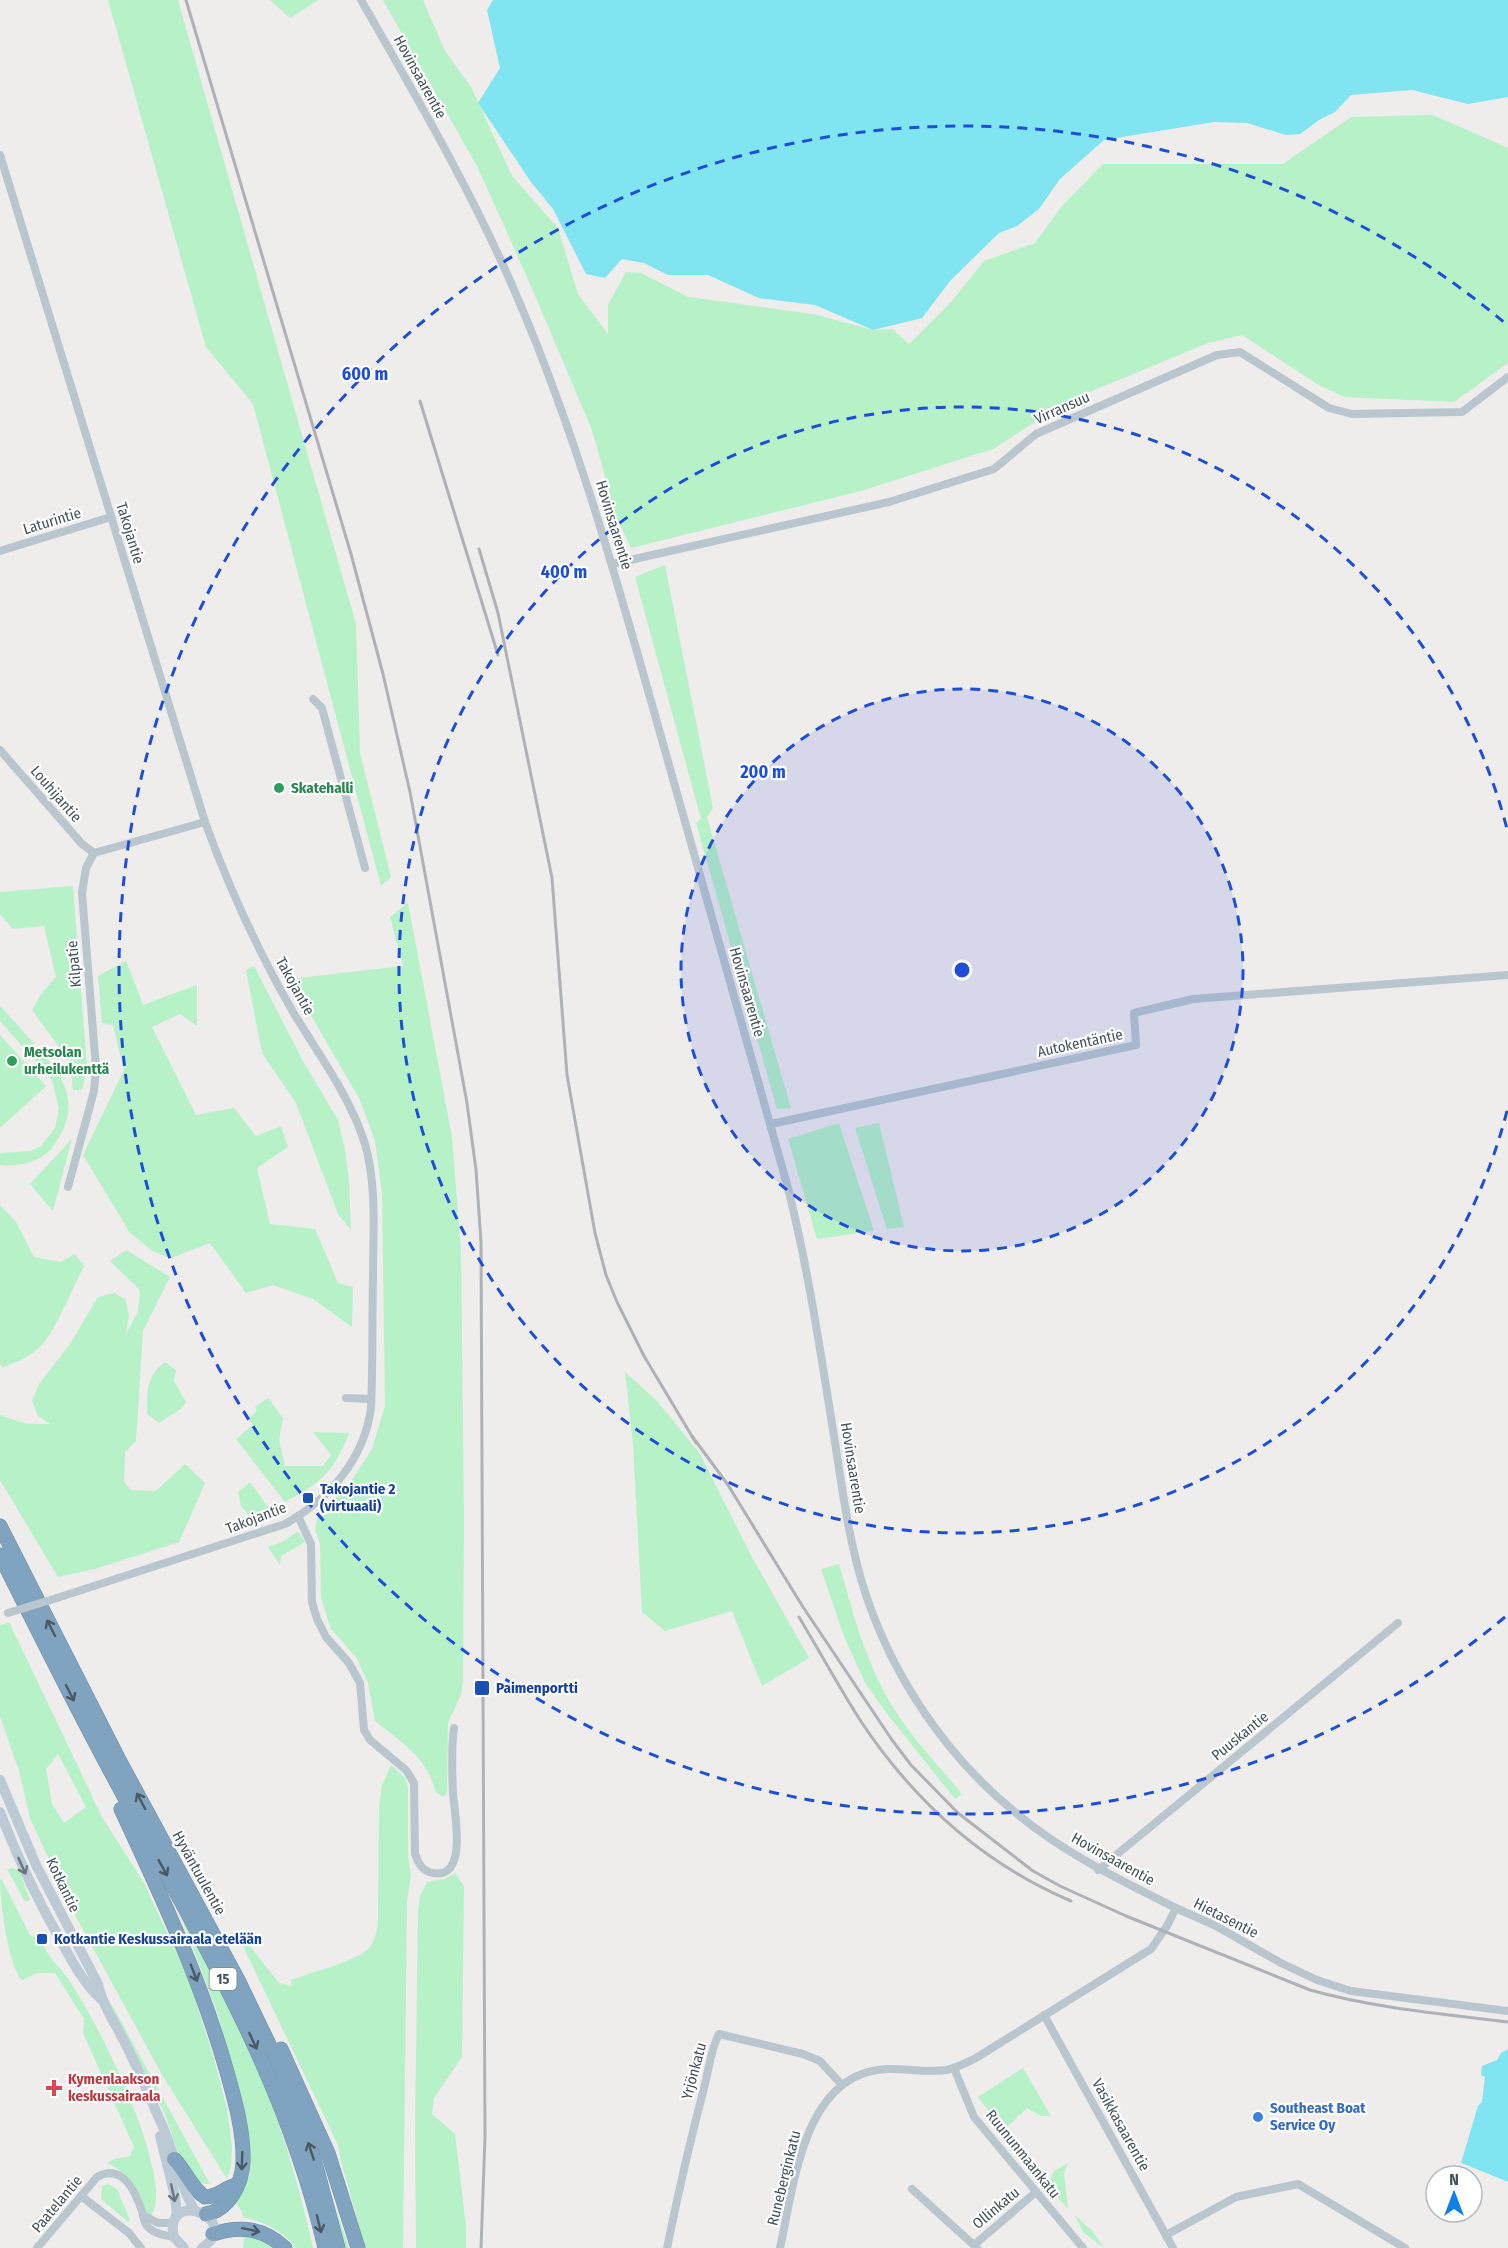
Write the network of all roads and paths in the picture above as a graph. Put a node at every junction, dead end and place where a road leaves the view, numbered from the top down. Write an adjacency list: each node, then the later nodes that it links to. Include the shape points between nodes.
1 (361, 0): 6 (street, Hovinsaarentie, via 459,176 518,297 559,404)
2 (0, 155): 4 (street, Takojantie)
3 (1508, 376): 6 (street, Virransuu, via 1462,412 1352,414 1329,408 1240,352 1217,355 1036,434 994,469 889,502)
4 (111, 517): 5 (street, Laturintie); 9 (street, Takojantie)
5 (0, 551)
6 (612, 564): 13 (street, Hovinsaarentie)
7 (313, 699): 11 (street, via 322,708)
8 (0, 750): 10 (street, Louhijantie)
9 (205, 822): 10 (street); 16 (street, Takojantie, via 240,911 293,1011 349,1104 365,1146 373,1196)
10 (94, 853): 14 (street, Kilpatie, via 86,868 82,893 96,1068 94,1091)
11 (365, 868)
12 (1508, 975): 13 (street, Autokentäntie, via 1193,999 1134,1013 1136,1044)
13 (771, 1124): 26 (street, Hovinsaarentie, via 799,1232 853,1546 880,1630 904,1681 982,1782 1016,1813)
14 (69, 1187)
15 (346, 1398): 16 (street)
16 (371, 1399): 17 (street, Takojantie, via 369,1422 348,1469 326,1494)
17 (298, 1516): 20 (street, Takojantie, bridge, via 264,1532); 23 (street, via 311,1544 312,1602 317,1619 360,1683 367,1735 411,1777 415,1792 415,1854 424,1869 431,1872 446,1871 456,1856)
18 (0, 1526): 28 (highway, Hyväntuulentie / 15, one-way to 18, via 113,1749)
19 (0, 1555): 22 (highway, Hyväntuulentie / 15, one-way to 22)
20 (4, 1614)
21 (1398, 1623): 26 (street, Puuskantie)
22 (86, 1724): 37 (highway, one-way to 37, via 162,1895 213,2026 237,2117 243,2163); 53 (highway, Hyväntuulentie / 15, one-way to 53, via 265,2066 302,2163)
23 (454, 1728)
24 (0, 1780): 29 (street, Kotkantie, via 36,1865 98,1984)
25 (0, 1812): 29 (street, Kotkantie, one-way to 29, via 49,1921 90,1989)
26 (1098, 1870): 27 (street, Hovinsaarentie)
27 (1176, 1908): 30 (street, Hietasentie, via 1317,1980 1351,1990); 31 (street, Hietasentie, via 1150,1949)
28 (238, 1980): 54 (highway, Hyväntuulentie / 15, one-way to 28, via 300,2118); 55 (highway, via 279,2047 305,2100 328,2153)
29 (102, 2000): 35 (street, Kotkantie, via 139,2070)
30 (1508, 2011)
31 (1044, 2015): 32 (street, Hietasentie); 45 (street, Vasikkasaarentie)
32 (976, 2058): 33 (street, Runeberginkatu)
33 (954, 2068): 34 (street, Runeberginkatu, via 878,2070); 39 (street, Ruununmaankatu, via 974,2117)
34 (842, 2085): 56 (street, Yrjönkatu, via 820,2061 719,2034 691,2135); 57 (street, Runeberginkatu, via 821,2109 802,2150)
35 (156, 2115): 36 (street, Kotkantie); 43 (street, Kotkantie, one-way to 43)
36 (174, 2160): 37 (highway, via 205,2197 221,2194); 41 (street, Kotkantie, via 184,2188)
37 (238, 2184): 41 (highway, via 226,2203 212,2213)
38 (912, 2189): 47 (street)
39 (1036, 2192): 47 (street, Ollinkatu); 58 (street, Ruununmaankatu)
40 (81, 2196): 42 (street, Paatelantie, via 97,2177 113,2172 130,2185); 48 (street, Paatelantie); 49 (street, via 129,2233)
41 (200, 2212): 43 (street, via 182,2212); 44 (street, Kotkantie, via 212,2223)
42 (143, 2215): 43 (street, via 158,2223); 46 (street, Paatelantie, via 150,2230)
43 (176, 2220): 46 (street, Kotkantie)
44 (213, 2234): 51 (street); 52 (highway, one-way to 52, via 240,2227 254,2229)
45 (1166, 2235): 59 (street, Vasikkasaarentie); 60 (street, via 1236,2197 1298,2184)
46 (174, 2237): 50 (street)
47 (975, 2246)
48 (37, 2248)
49 (141, 2248)
50 (184, 2248)
51 (202, 2248)
52 (285, 2248)
53 (325, 2248)
54 (338, 2248)
55 (358, 2248)
56 (667, 2248)
57 (780, 2248)
58 (1083, 2248)
59 (1173, 2248)
60 (1405, 2248)

